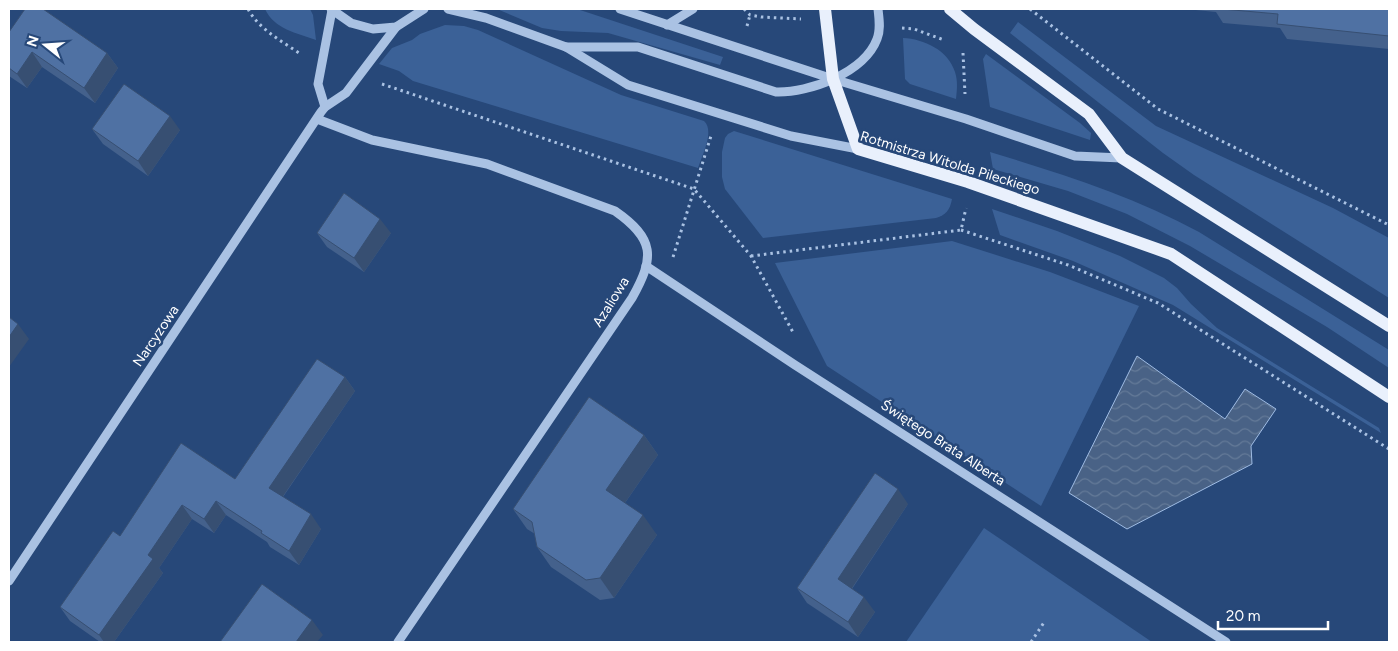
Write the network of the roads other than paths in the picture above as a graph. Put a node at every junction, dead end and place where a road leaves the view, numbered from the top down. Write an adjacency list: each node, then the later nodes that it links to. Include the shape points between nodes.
1 (332, 9): 10 (street, via 351,23 373,29); 13 (street, via 318,84)
2 (424, 9): 10 (street)
3 (448, 9): 11 (street, Rotmistrza Witolda Pileckiego, via 486,18)
4 (620, 9): 9 (street)
5 (693, 9): 9 (street)
6 (825, 9): 12 (main road)
7 (878, 9): 12 (street, via 880,27 874,45 866,57)
8 (950, 9): 16 (main road, via 1089,114)
9 (667, 24): 12 (street)
10 (396, 27): 13 (street, Narcyzowa, via 346,94)
11 (566, 47): 12 (street, via 638,47 776,92 814,87); 15 (street, Rotmistrza Witolda Pileckiego, via 628,85 791,136)
12 (833, 79): 15 (main road); 16 (street, via 1075,156)
13 (325, 107): 14 (street, Narcyzowa)
14 (317, 119): 17 (street, Azaliowa, via 372,140 487,164 615,211 644,238); 20 (street, Narcyzowa)
15 (858, 149): 19 (main road, Rotmistrza Witolda Pileckiego, via 968,182 1171,254)
16 (1122, 158): 18 (main road)
17 (646, 266): 21 (street, Azaliowa, via 632,298); 22 (street, Świętego Brata Alberta)
18 (1389, 326)
19 (1389, 397)
20 (9, 581)
21 (398, 642)
22 (1226, 642)

